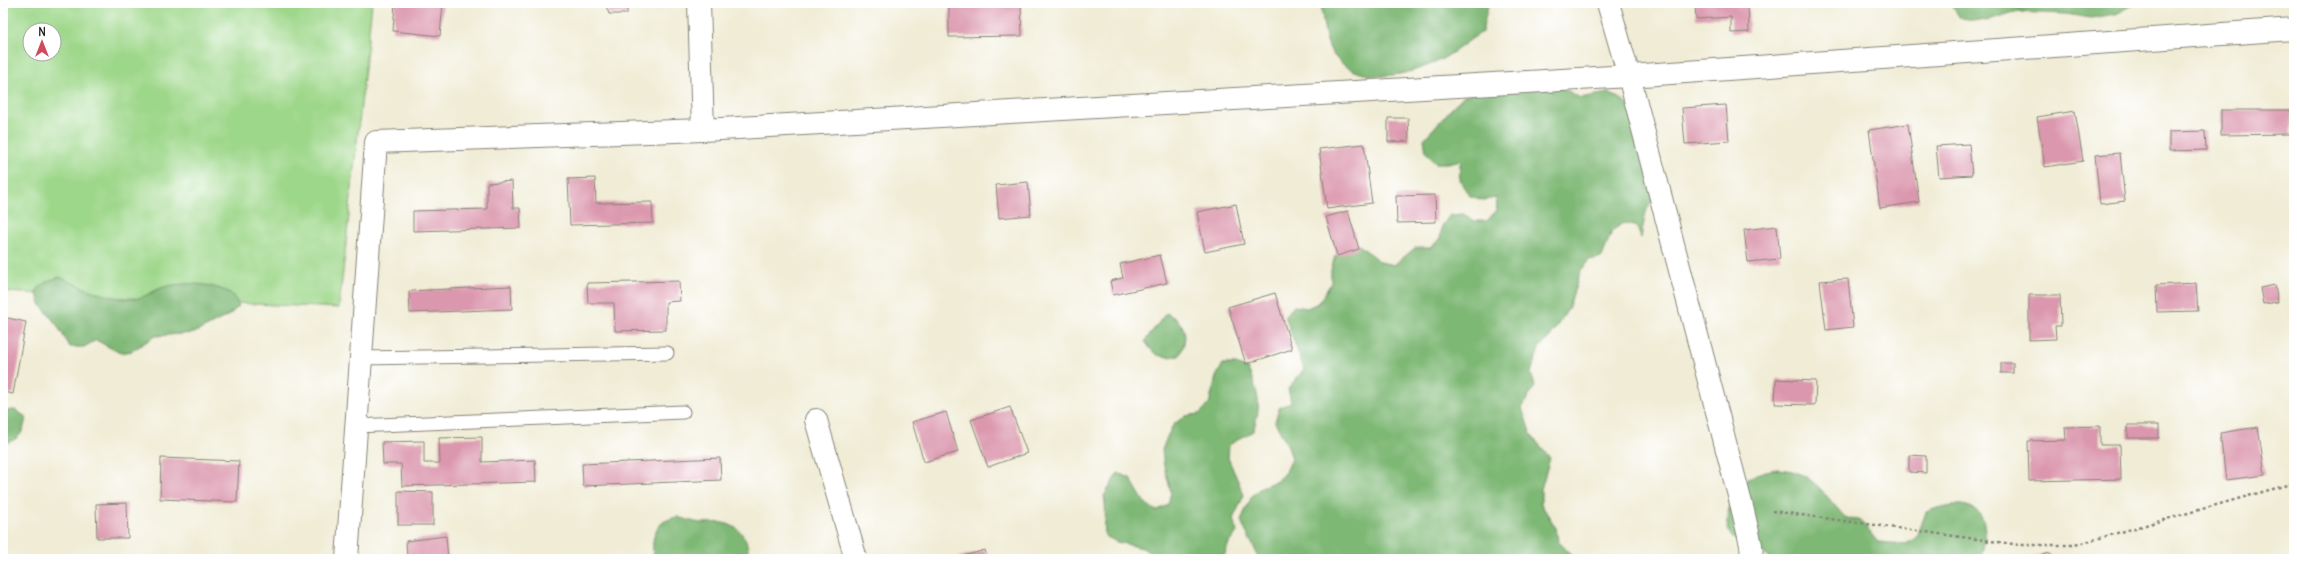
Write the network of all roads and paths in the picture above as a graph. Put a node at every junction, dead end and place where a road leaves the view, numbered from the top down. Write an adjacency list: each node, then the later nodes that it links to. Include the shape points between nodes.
1 (699, 3): 5 (street)
2 (1608, 3): 4 (street)
3 (2294, 29): 4 (street)
4 (1629, 76): 5 (street); 12 (street)
5 (703, 130): 7 (street, via 376,142)
6 (667, 353): 7 (lane)
7 (361, 358): 10 (street)
8 (683, 412): 10 (lane)
9 (816, 420): 14 (street)
10 (356, 426): 13 (street)
11 (2294, 483): 12 (path, via 2075,545 2020,545)
12 (1742, 507): 15 (street)
13 (347, 559)
14 (856, 559)
15 (1752, 559)

